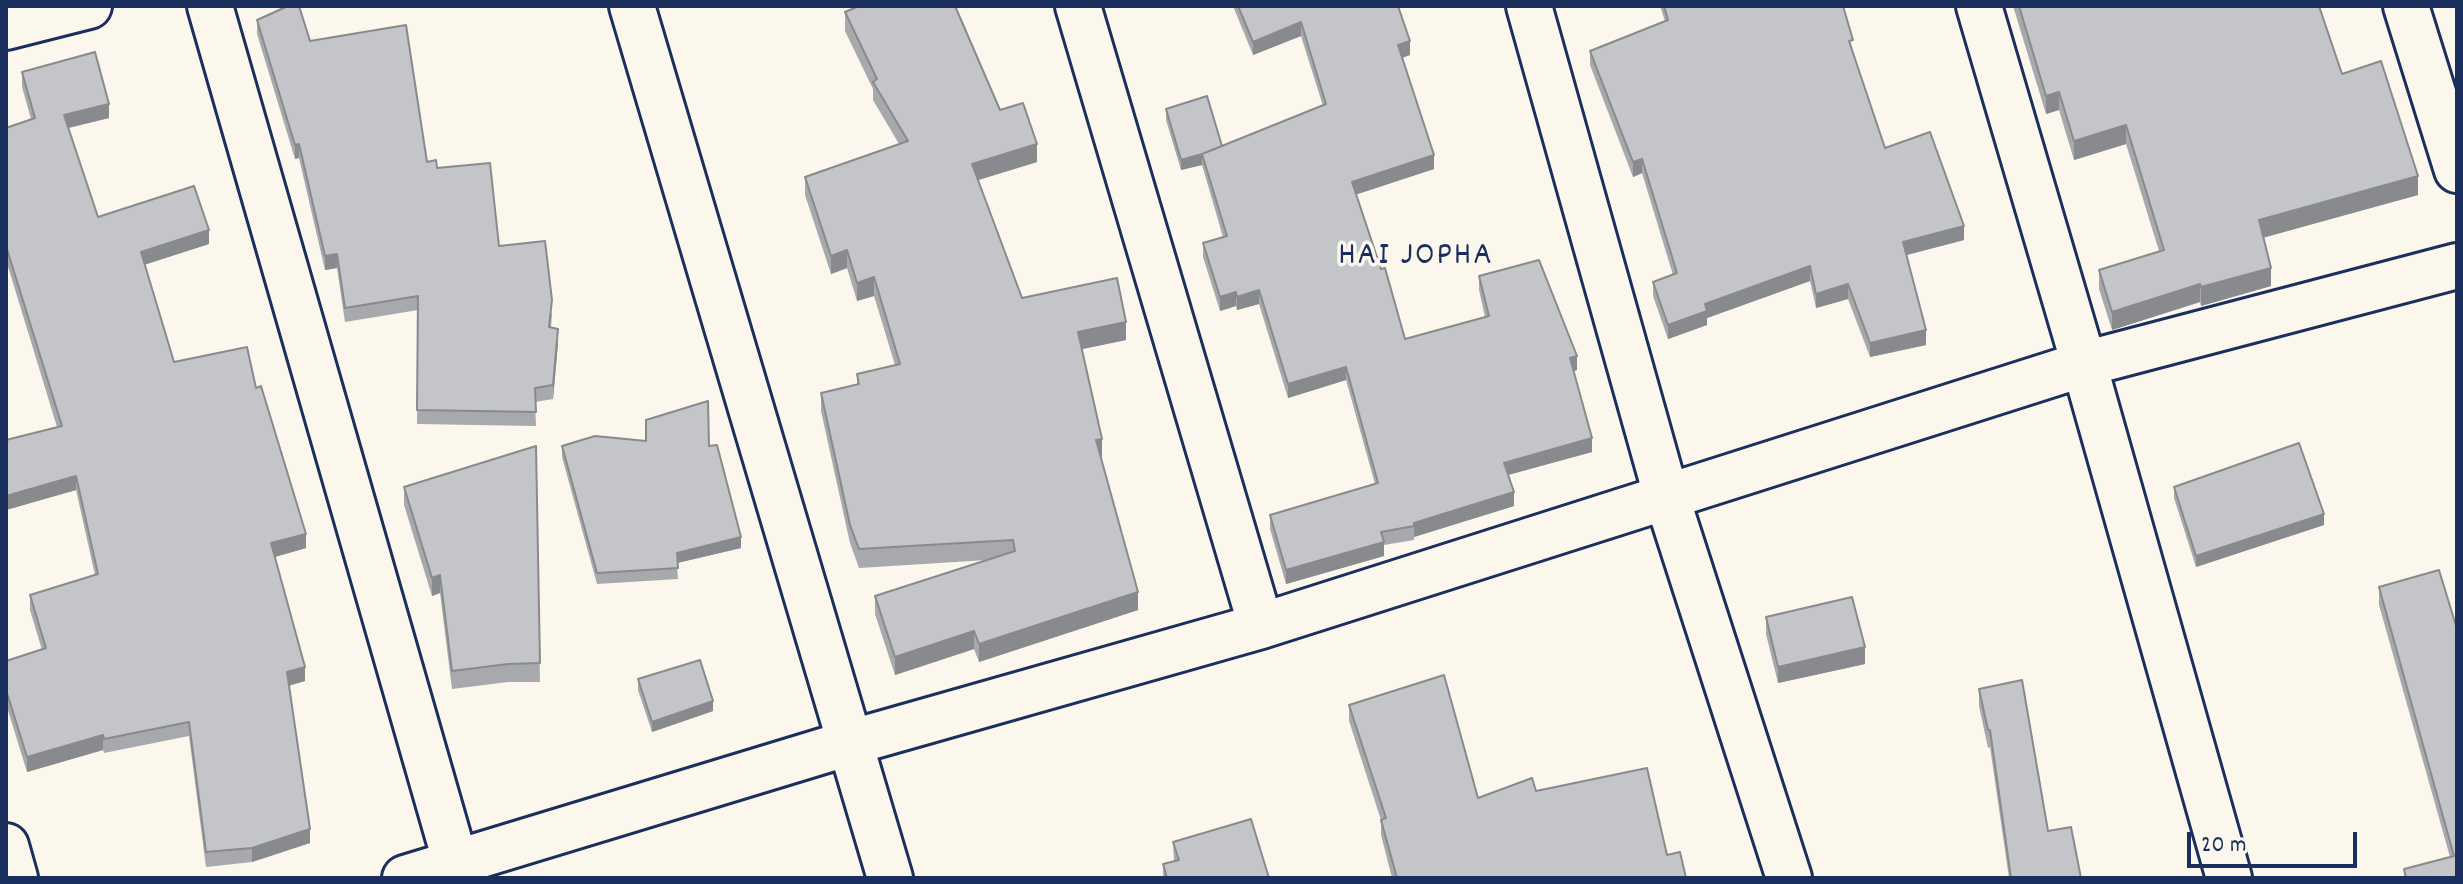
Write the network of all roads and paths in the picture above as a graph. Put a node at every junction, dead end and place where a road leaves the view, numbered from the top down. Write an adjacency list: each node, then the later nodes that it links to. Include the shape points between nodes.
1 (89, 6): 8 (street)
2 (210, 6): 16 (street)
3 (632, 6): 14 (street)
4 (1078, 6): 13 (street)
5 (1529, 6): 12 (street)
6 (1979, 6): 11 (street)
7 (2406, 6): 9 (street)
8 (6, 27)
9 (2457, 170)
10 (2457, 266): 11 (street)
11 (2084, 364): 12 (street); 21 (street)
12 (1666, 495): 13 (street); 20 (street)
13 (1261, 626): 14 (street)
14 (849, 743): 16 (street); 19 (street)
15 (6, 846): 17 (street)
16 (458, 870): 18 (street)
17 (15, 878)
18 (405, 878)
19 (890, 878)
20 (1789, 878)
21 (2229, 878)

